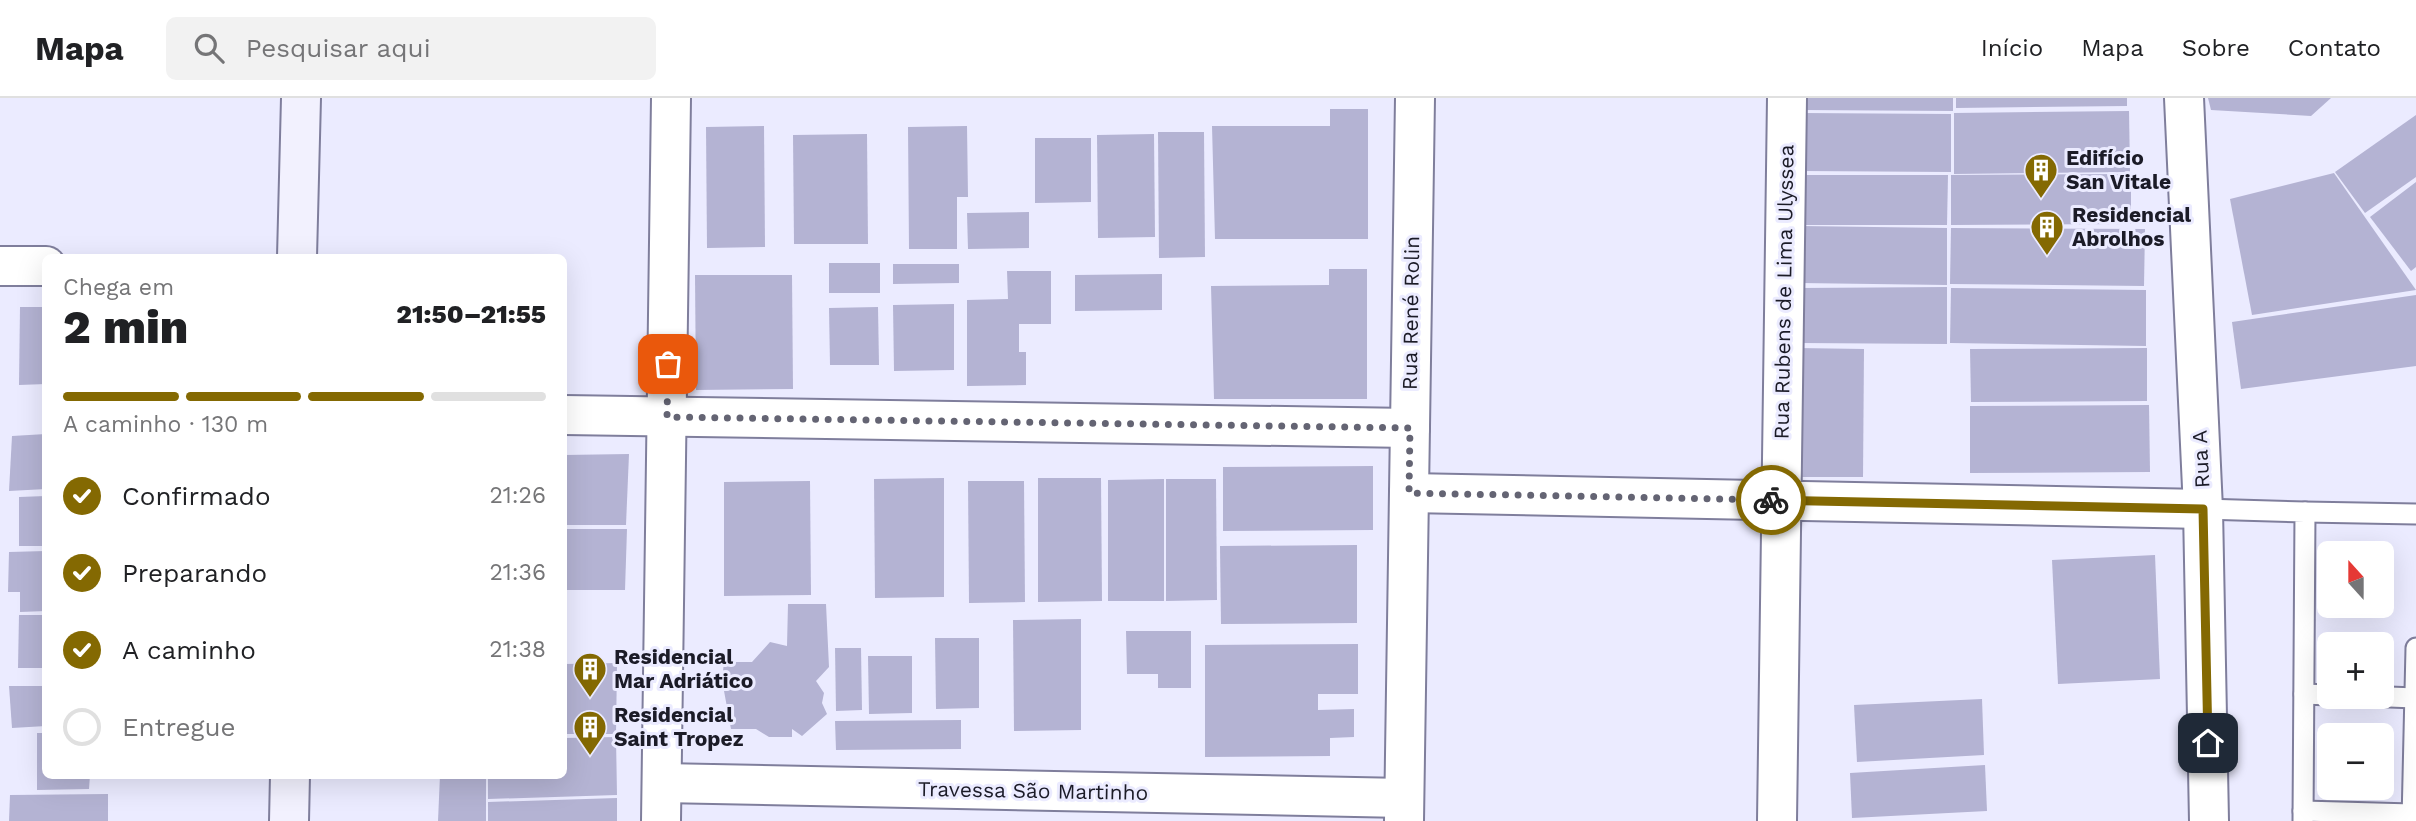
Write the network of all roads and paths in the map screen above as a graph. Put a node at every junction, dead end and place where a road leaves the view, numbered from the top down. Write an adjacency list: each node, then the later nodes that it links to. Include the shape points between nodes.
1 (301, 98): 6 (main road)
2 (671, 98): 10 (street)
3 (1415, 98): 11 (street, Rua René Rolin)
4 (1787, 98): 13 (street, Rua Rubens de Lima Ulyssea)
5 (2184, 98): 14 (street, Rua A)
6 (297, 254)
7 (0, 266): 8 (street)
8 (42, 266)
9 (567, 415): 10 (street)
10 (667, 417): 11 (street); 23 (street)
11 (1410, 428): 12 (street, Rua René Rolin)
12 (1409, 493): 13 (street); 24 (street, Rua René Rolin)
13 (1781, 500): 14 (street); 29 (street, Rua Rubens de Lima Ulyssea)
14 (2203, 509): 15 (lane); 30 (street, Rua A)
15 (2305, 512): 16 (lane); 18 (lane)
16 (2416, 514)
17 (2416, 648): 21 (lane)
18 (2304, 694): 19 (lane); 25 (lane)
19 (2317, 695)
20 (2394, 697): 21 (lane)
21 (2415, 698): 26 (lane)
22 (290, 779): 27 (main road)
23 (662, 783): 24 (street, Travessa São Martinho); 28 (street)
24 (1404, 810)
25 (2303, 816): 26 (lane)
26 (2412, 818)
27 (289, 821)
28 (661, 821)
29 (1777, 821)
30 (2209, 821)

